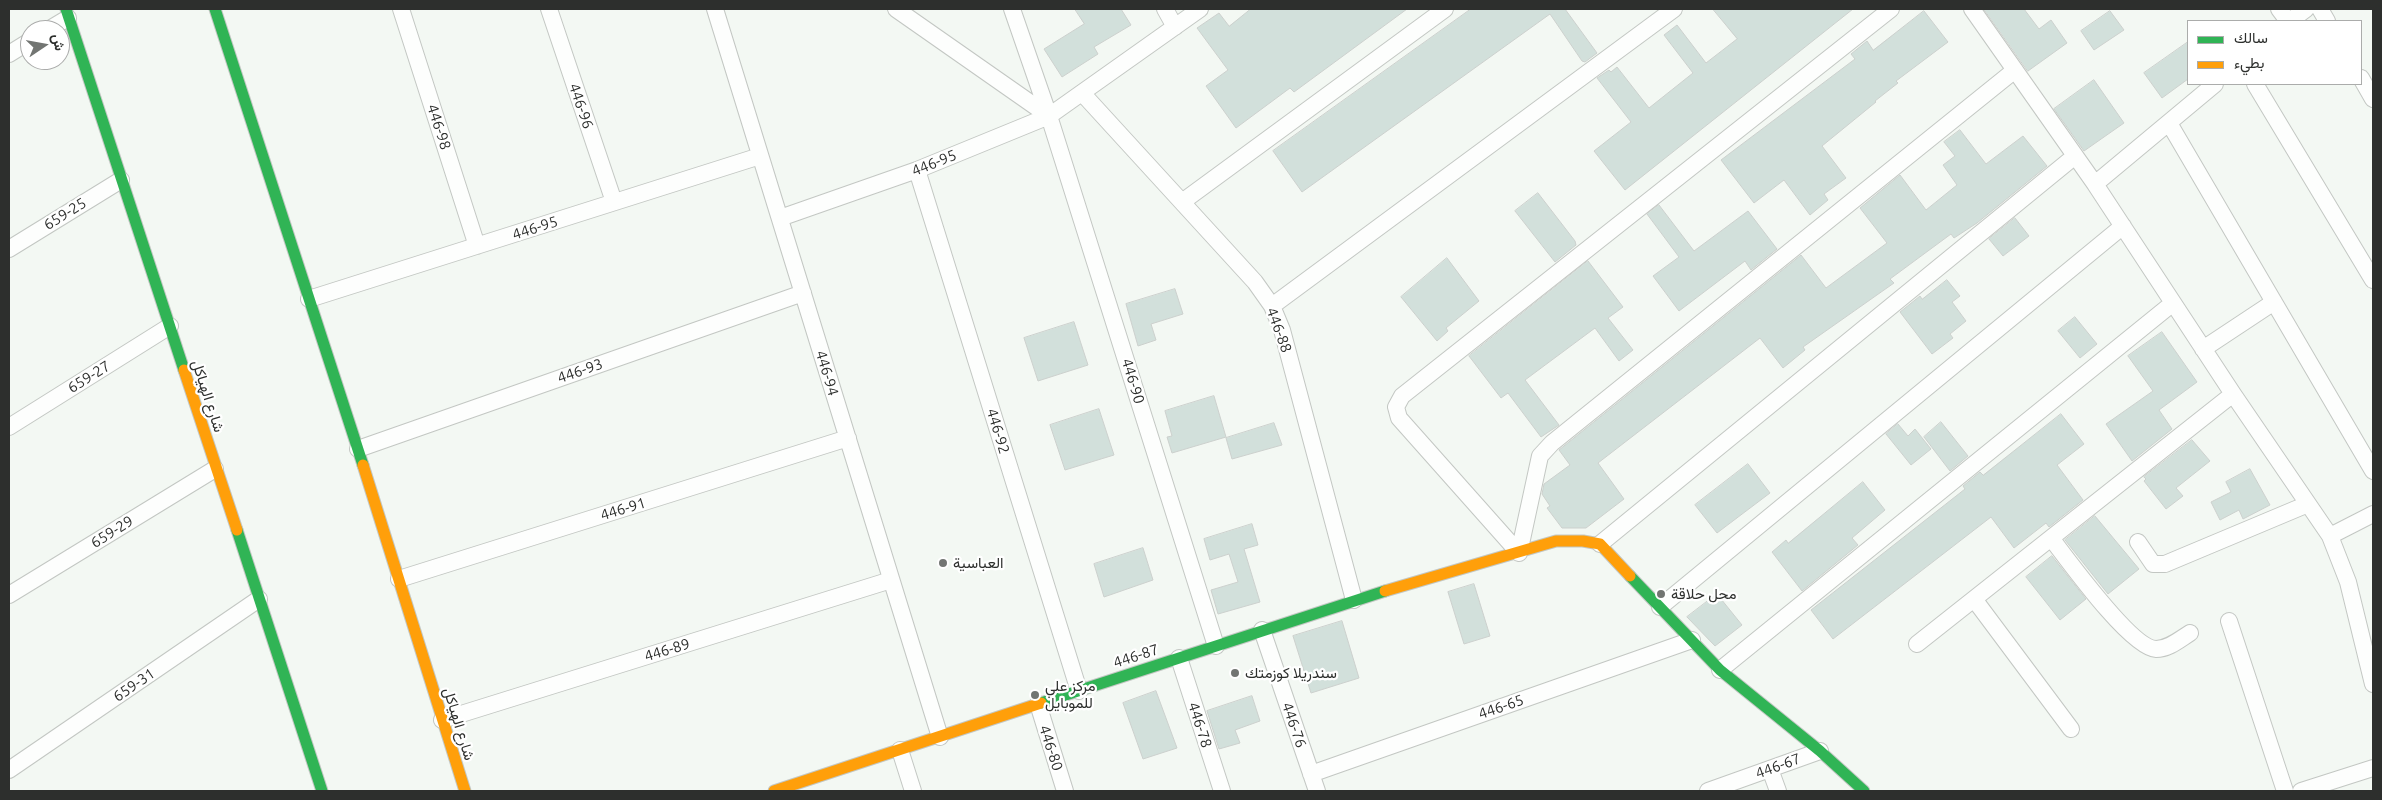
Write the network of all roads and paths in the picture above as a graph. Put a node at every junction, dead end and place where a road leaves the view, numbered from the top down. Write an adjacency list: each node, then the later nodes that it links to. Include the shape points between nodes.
1 (215, 9): 44 (street, شارع الهياكل)
2 (401, 9): 40 (street, 446-98)
3 (549, 9): 36 (street, 446-96)
4 (715, 9): 31 (street, 446-94)
5 (896, 9): 29 (street)
6 (1012, 9): 29 (street, 446-90)
7 (1165, 9): 20 (street)
8 (1200, 9): 20 (street, 446-95)
9 (1445, 9): 37 (street)
10 (1674, 9): 47 (street)
11 (1891, 9): 62 (street, via 1402,396 1396,407 1400,418)
12 (1972, 9): 23 (street)
13 (2279, 9): 17 (street)
14 (2306, 9): 18 (street)
15 (2320, 9): 19 (street)
16 (67, 13): 34 (street, شارع الهياكل)
17 (2288, 20)
18 (2290, 20)
19 (2326, 20)
20 (1175, 27): 27 (street, 446-95)
21 (20, 47): 22 (street)
22 (9, 54)
23 (2015, 70): 32 (street); 62 (street, via 1552,443 1540,456)
24 (2362, 80): 28 (street)
25 (2215, 85): 30 (street)
26 (2256, 85): 42 (street)
27 (1083, 94): 29 (street, 446-95); 37 (street, 446-88)
28 (2373, 100)
29 (1049, 116): 33 (street, 446-95); 75 (street, 446-90)
30 (2169, 123): 35 (street); 45 (street)
31 (760, 156): 36 (street, 446-95); 38 (street, 446-94)
32 (2075, 156): 35 (street); 61 (street)
33 (917, 170): 38 (street, 446-95); 79 (street, 446-92)
34 (122, 180): 41 (street, 659-25); 48 (street, شارع الهياكل)
35 (2095, 184): 39 (street)
36 (614, 202): 40 (street, 446-95)
37 (1182, 202): 47 (street, 446-88, via 1256,282)
38 (780, 218): 43 (street, 446-94)
39 (2123, 226): 46 (street); 69 (street)
40 (478, 246): 44 (street, 446-95)
41 (9, 249)
42 (2373, 280)
43 (802, 293): 52 (street, 446-94); 53 (street, 446-93)
44 (309, 300): 53 (street, شارع الهياكل)
45 (2274, 302): 49 (street); 55 (street)
46 (2173, 303): 49 (street); 77 (street)
47 (1272, 306): 68 (street, 446-88, via 1282,330)
48 (170, 326): 51 (street, 659-27); 54 (street, شارع الهياكل)
49 (2203, 350): 50 (street)
50 (2233, 394): 56 (street); 59 (street)
51 (9, 427)
52 (848, 438): 63 (street, 446-91); 64 (street, 446-94)
53 (358, 449): 63 (street, شارع الهياكل)
54 (215, 469): 65 (street, 659-29); 67 (street, شارع الهياكل)
55 (2373, 470)
56 (2308, 504): 58 (street); 60 (street, via 2165,564 2153,564)
57 (2373, 514): 58 (street)
58 (2330, 536): 78 (street, via 2348,582)
59 (2051, 538): 66 (street); 72 (street, via 2115,618 2149,648 2168,647)
60 (2138, 542)
61 (1600, 544): 62 (street, 446-87, via 1556,541); 69 (street)
62 (1519, 553): 68 (street, 446-87)
63 (399, 579): 81 (street, شارع الهياكل)
64 (891, 580): 81 (street, 446-89); 83 (street, 446-94)
65 (9, 595)
66 (1974, 599): 74 (street); 82 (street)
67 (258, 600): 88 (street, 659-31); 90 (street, شارع الهياكل)
68 (1354, 600): 71 (street, 446-87)
69 (1660, 607): 73 (street)
70 (2229, 621): 100 (street)
71 (1262, 630): 75 (street, 446-87); 89 (street, 446-76)
72 (2190, 633)
73 (1692, 640): 77 (street); 89 (street, 446-65)
74 (1917, 644)
75 (1216, 646): 76 (street, 446-87)
76 (1179, 658): 79 (street, 446-87); 95 (street, 446-78)
77 (1720, 670): 85 (street)
78 (2373, 684)
79 (1079, 691): 80 (street, 446-87)
80 (1038, 704): 83 (street, 446-87); 94 (street, 446-80)
81 (442, 720): 91 (street, شارع الهياكل)
82 (2071, 729)
83 (940, 737): 84 (street, 446-87)
84 (900, 750): 92 (street, 446-87); 93 (street)
85 (1820, 751): 87 (street, 446-67); 99 (street)
86 (2373, 768): 101 (street)
87 (1770, 769): 97 (street, 446-67); 98 (street)
88 (9, 770)
89 (1311, 774): 96 (street, 446-76)
90 (322, 791)
91 (464, 791)
92 (774, 791)
93 (913, 791)
94 (1065, 791)
95 (1222, 791)
96 (1317, 791)
97 (1708, 791)
98 (1778, 791)
99 (1864, 791)
100 (2286, 791)
101 (2301, 791)

